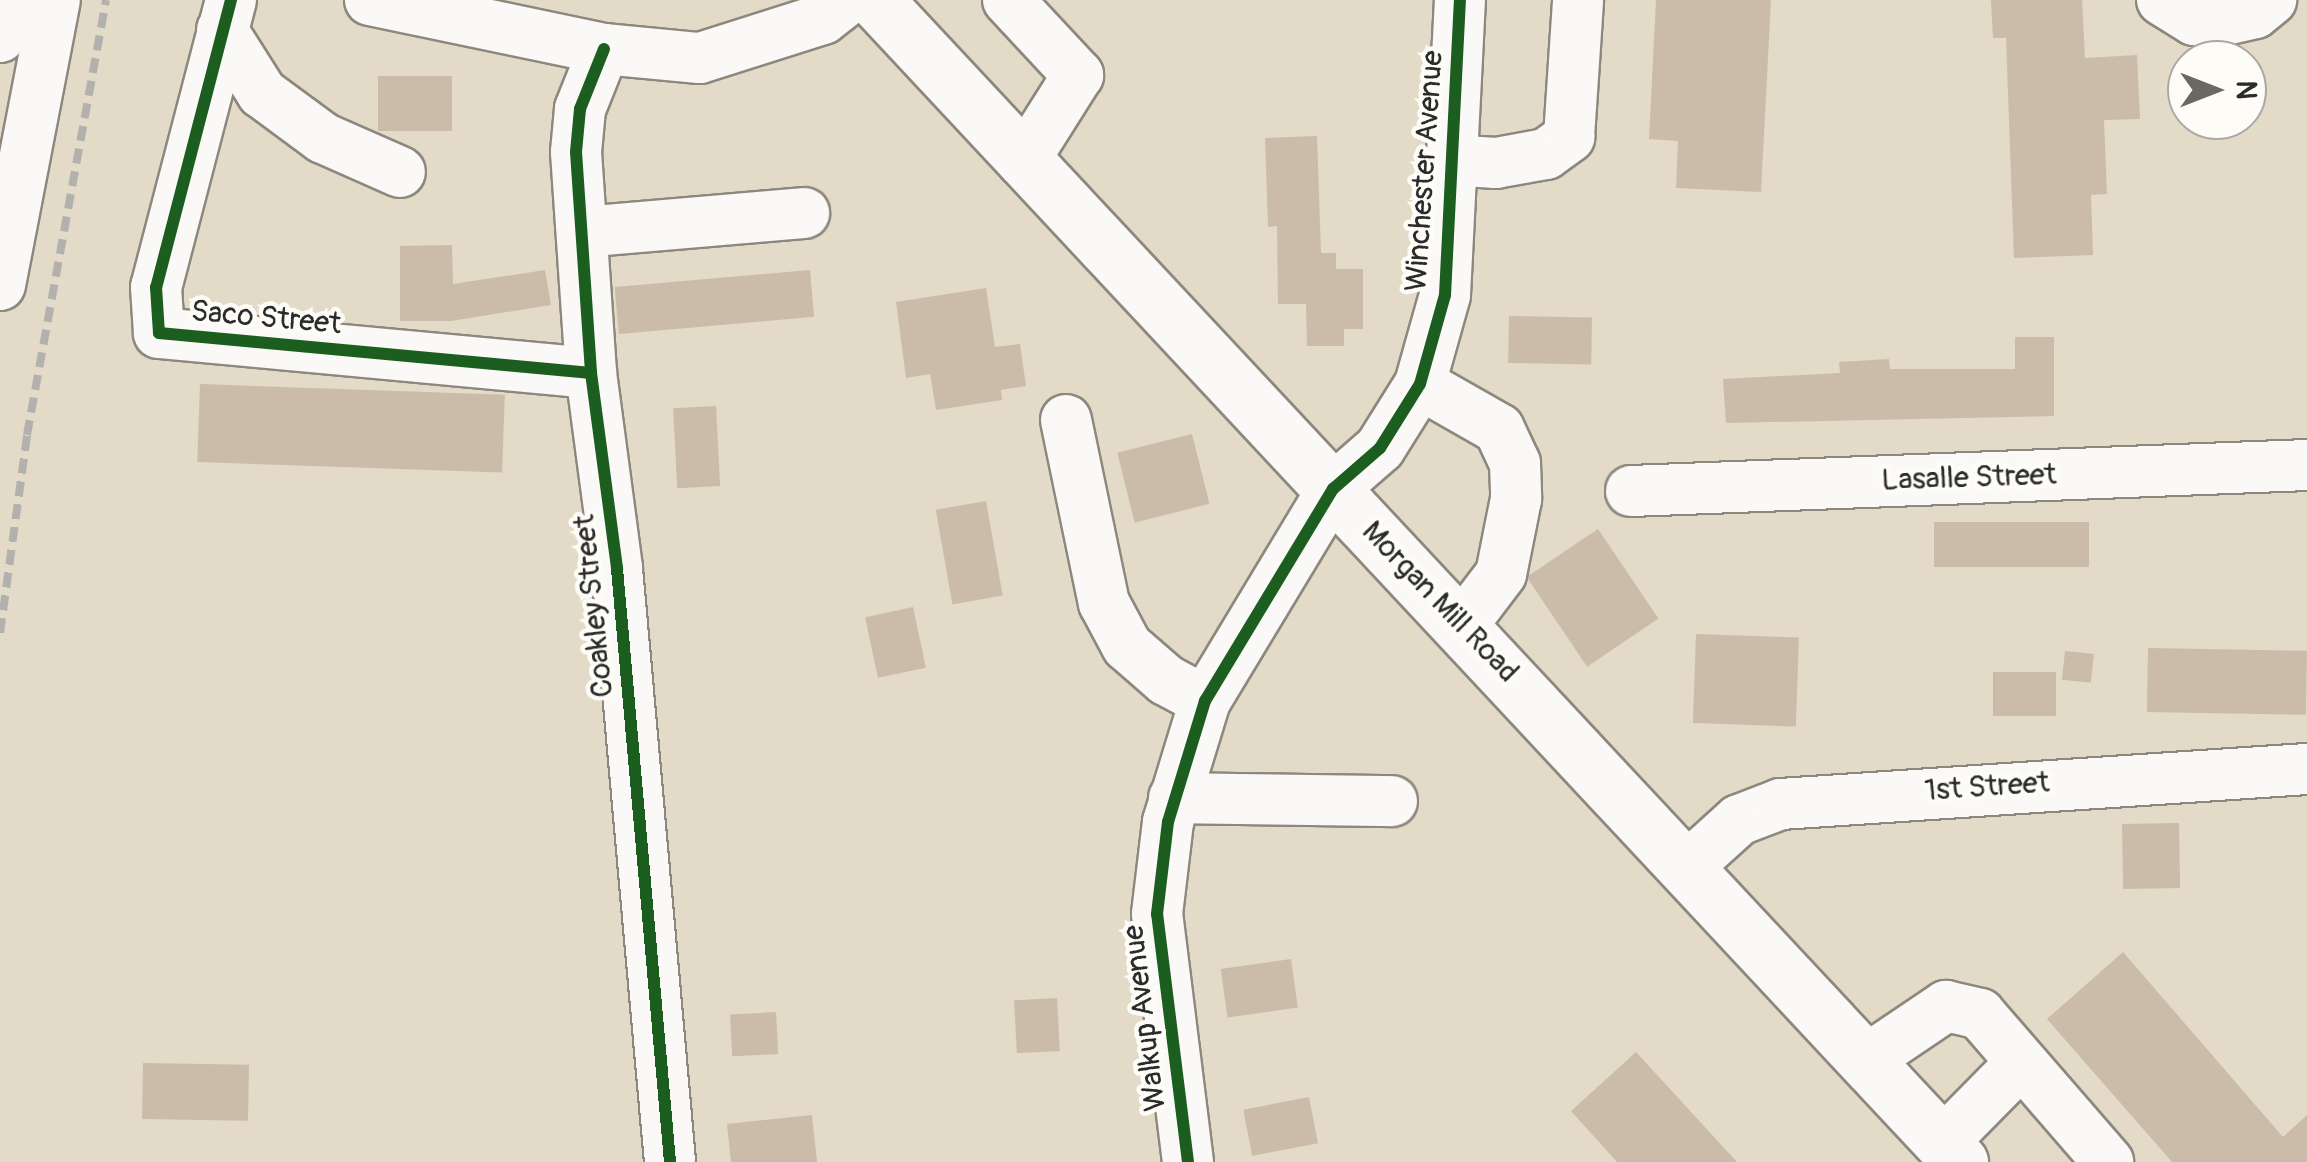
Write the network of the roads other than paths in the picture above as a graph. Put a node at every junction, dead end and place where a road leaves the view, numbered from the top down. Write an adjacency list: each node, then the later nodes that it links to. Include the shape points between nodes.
1 (6, 0): 12 (street)
2 (54, 0): 17 (street)
3 (370, 0): 13 (street)
4 (847, 0): 13 (street, via 823,20 700,58)
5 (876, 0): 15 (main road, Morgan Mill Road)
6 (1008, 0): 15 (street, via 1078,75)
7 (1460, 0): 14 (street, Winchester Avenue)
8 (1578, 0): 14 (street, via 1569,136 1546,154 1496,163)
9 (2162, 0): 10 (street, via 2194,20 2221,21 2255,14)
10 (2271, 0)
11 (226, 15): 16 (street, via 262,93 324,138); 21 (street, Saco Street, via 156,287 158,333)
12 (0, 37)
13 (604, 49): 19 (street, Coakley Street, via 580,109)
14 (1449, 160): 22 (street, Winchester Avenue, via 1445,295)
15 (1023, 162): 25 (main road, Morgan Mill Road)
16 (400, 172)
17 (9, 183): 20 (street)
18 (804, 213): 19 (street)
19 (582, 232): 21 (street, Coakley Street)
20 (0, 285)
21 (591, 373): 36 (street, Coakley Street, via 617,569)
22 (1420, 384): 25 (street, Winchester Avenue, via 1380,448); 27 (street, via 1499,430 1515,463 1516,499 1501,574)
23 (1066, 420): 28 (street, via 1104,603 1127,646)
24 (2307, 465): 26 (street, Lasalle Street)
25 (1333, 490): 27 (main road, Morgan Mill Road); 28 (street, Walkup Avenue)
26 (1630, 491)
27 (1463, 624): 32 (main road, Morgan Mill Road)
28 (1205, 701): 30 (street, Walkup Avenue)
29 (2307, 769): 32 (street, 1st Street, via 2018,783 1782,804 1739,820)
30 (1174, 798): 31 (street); 37 (street, Walkup Avenue, via 1157,914)
31 (1392, 802)
32 (1687, 867): 33 (main road, Morgan Mill Road)
33 (1866, 1060): 34 (street, via 1946,1006 1980,1014); 35 (main road, Morgan Mill Road)
34 (2020, 1064): 35 (street); 38 (street)
35 (1951, 1152)
36 (670, 1162)
37 (1188, 1162)
38 (2108, 1162)

